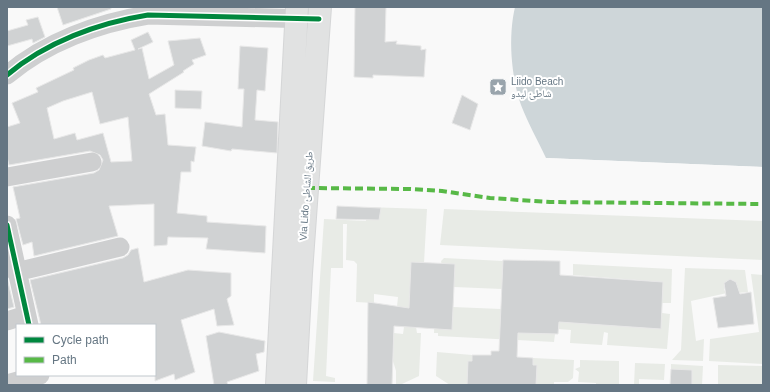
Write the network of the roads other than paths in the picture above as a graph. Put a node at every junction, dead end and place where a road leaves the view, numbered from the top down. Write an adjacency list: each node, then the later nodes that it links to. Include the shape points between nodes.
1 (156, 11): 2 (street); 4 (street, via 112,22 68,39 38,53)
2 (297, 13): 3 (street); 14 (main road, Via Lido طريق الشاطئ)
3 (320, 13): 15 (main road, Via Lido طريق الشاطئ)
4 (7, 75)
5 (92, 162): 6 (street)
6 (7, 177)
7 (7, 225): 9 (street)
8 (120, 247): 9 (street)
9 (16, 272): 10 (street)
10 (27, 320): 11 (street)
11 (7, 321)
12 (36, 376): 13 (street)
13 (7, 384)
14 (277, 385)
15 (295, 385)

